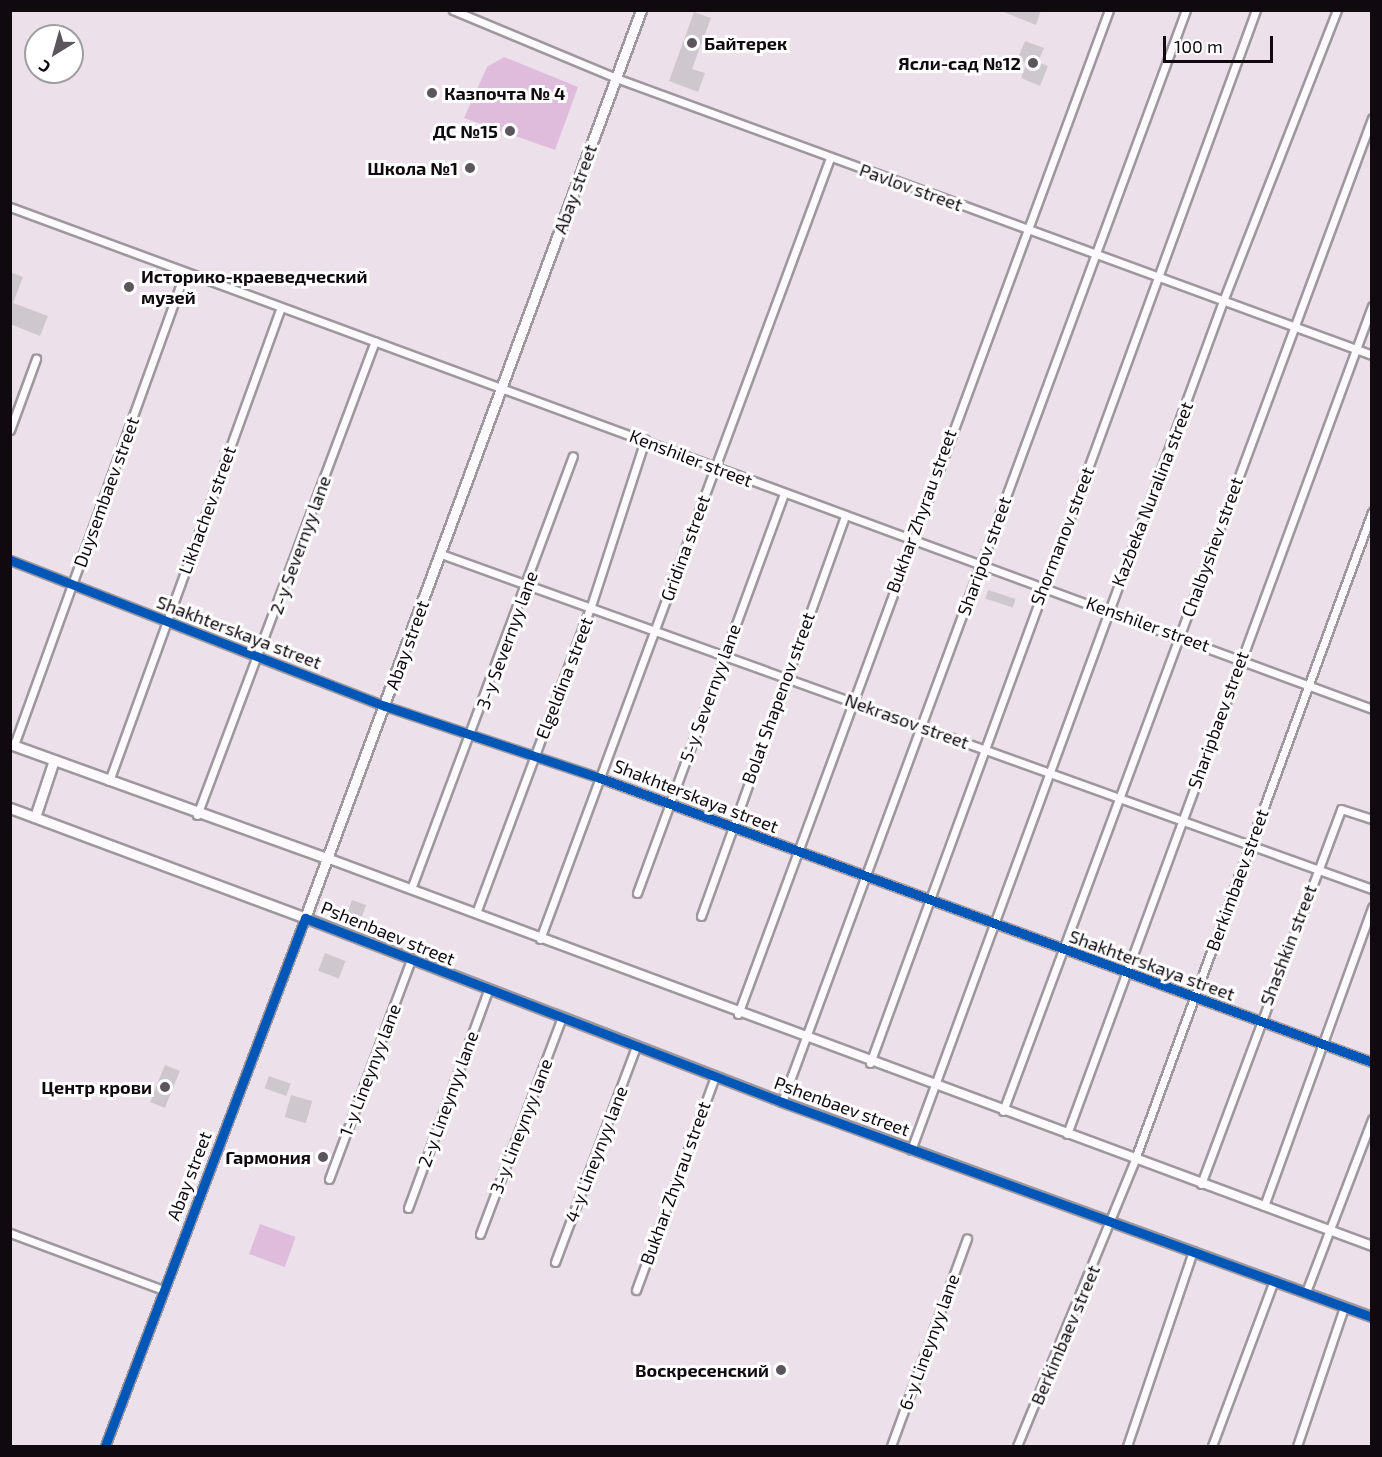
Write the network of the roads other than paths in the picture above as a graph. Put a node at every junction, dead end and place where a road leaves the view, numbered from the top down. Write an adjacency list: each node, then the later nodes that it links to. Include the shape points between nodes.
1 (453, 10): 7 (street, Pavlov street)
2 (641, 10): 7 (main road, Abay street)
3 (1109, 10): 11 (street, Bukhar Zhyrau street)
4 (1186, 10): 12 (street, Sharipov street)
5 (1256, 10): 14 (street, Shormanov street)
6 (1337, 10): 15 (street, Kazbeka Nuralina street)
7 (616, 78): 9 (street, Pavlov street); 23 (main road, Abay street)
8 (1371, 118): 18 (street, Chalbyshev street)
9 (830, 158): 11 (street, Pavlov street); 27 (street, Gridina street)
10 (10, 207): 13 (street, Kenshiler street)
11 (1029, 231): 12 (street, Pavlov street); 31 (street, Bukhar Zhyrau street)
12 (1094, 257): 14 (street, Pavlov street); 34 (street, Sharipov street)
13 (185, 272): 17 (street, Kenshiler street); 36 (street, Duysembaev street)
14 (1157, 279): 15 (street, Pavlov street); 37 (street, Shormanov street)
15 (1223, 301): 18 (street, Pavlov street); 39 (street, Kazbeka Nuralina street)
16 (1371, 306): 20 (street, Sharipbaev street)
17 (281, 307): 19 (street, Kenshiler street); 40 (street, Likhachev street)
18 (1294, 326): 20 (street, Pavlov street); 42 (street, Chalbyshev street)
19 (375, 340): 23 (street, Kenshiler street); 44 (street, 2-y Severnyy lane)
20 (1355, 350): 21 (street, Pavlov street); 45 (street, Sharipbaev street)
21 (1371, 355)
22 (36, 359): 24 (street)
23 (501, 390): 25 (street, Kenshiler street); 32 (main road, Abay street)
24 (10, 430)
25 (645, 440): 27 (street, Kenshiler street); 38 (street, Elgeldina street)
26 (573, 456): 35 (street, 3-y Severnyy lane)
27 (715, 467): 28 (street, Kenshiler street); 41 (street, Gridina street)
28 (784, 493): 30 (street, Kenshiler street); 43 (street, 5-y Severnyy lane)
29 (1371, 512): 47 (street, Berkimbaev street)
30 (845, 515): 31 (street, Kenshiler street); 46 (street, Bolat Shapenov street)
31 (911, 539): 34 (street, Kenshiler street); 48 (street, Bukhar Zhyrau street)
32 (441, 554): 35 (street, Nekrasov street); 49 (main road, Abay street)
33 (10, 560): 36 (street, Shakhterskaya street)
34 (981, 564): 37 (street, Kenshiler street); 51 (street, Sharipov street)
35 (528, 583): 38 (street, Nekrasov street); 52 (street, 3-y Severnyy lane)
36 (73, 585): 40 (street, Shakhterskaya street); 53 (street, Duysembaev street)
37 (1043, 585): 39 (street, Kenshiler street); 54 (street, Shormanov street)
38 (591, 606): 41 (street, Nekrasov street); 55 (street, Elgeldina street)
39 (1109, 610): 42 (street, Kenshiler street); 57 (street, Kazbeka Nuralina street)
40 (166, 621): 44 (street, Shakhterskaya street); 59 (street, Likhachev street)
41 (656, 629): 43 (street, Nekrasov street); 58 (street, Gridina street)
42 (1179, 636): 45 (street, Kenshiler street); 60 (street, Chalbyshev street)
43 (725, 654): 46 (street, Nekrasov street); 61 (street, 5-y Severnyy lane)
44 (259, 656): 49 (street, Shakhterskaya street); 63 (street, 2-y Severnyy lane)
45 (1240, 659): 47 (street, Kenshiler street); 66 (street, Sharipbaev street)
46 (786, 677): 48 (street, Nekrasov street); 67 (street, Bolat Shapenov street)
47 (1307, 685): 50 (street, Kenshiler street); 68 (street, Berkimbaev street)
48 (853, 701): 51 (street, Nekrasov street); 69 (street, Bukhar Zhyrau street)
49 (385, 706): 52 (street, Shakhterskaya street); 70 (main road, Abay street)
50 (1371, 709)
51 (922, 726): 54 (street, Nekrasov street); 72 (street, Sharipov street)
52 (472, 734): 55 (street, Shakhterskaya street); 73 (street, 3-y Severnyy lane)
53 (12, 744): 56 (main road)
54 (984, 749): 57 (street, Nekrasov street); 76 (street, Shormanov street)
55 (534, 755): 58 (street, Shakhterskaya street); 78 (street, Elgeldina street)
56 (54, 760): 59 (main road); 64 (main road)
57 (1052, 774): 60 (street, Nekrasov street); 81 (street, Kazbeka Nuralina street)
58 (600, 778): 61 (street, Shakhterskaya street); 82 (street, Gridina street)
59 (109, 781): 63 (main road)
60 (1119, 798): 66 (street, Nekrasov street); 83 (street, Chalbyshev street)
61 (669, 804): 67 (street, Shakhterskaya street); 75 (street, 5-y Severnyy lane)
62 (10, 808): 64 (main road, Pshenbaev street)
63 (197, 815): 70 (main road)
64 (35, 817): 80 (main road, Pshenbaev street)
65 (1371, 819): 71 (street, Shashkin street, via 1341,809)
66 (1182, 820): 68 (street, Nekrasov street); 85 (street, Sharipbaev street)
67 (732, 827): 69 (street, Shakhterskaya street); 79 (street, Bolat Shapenov street)
68 (1251, 846): 71 (street, Nekrasov street); 87 (street, Berkimbaev street)
69 (798, 852): 72 (street, Shakhterskaya street); 88 (street, Bukhar Zhyrau street)
70 (327, 858): 73 (street); 80 (main road, Abay street)
71 (1317, 870): 74 (street, Nekrasov street); 90 (street, Shashkin street)
72 (866, 877): 76 (street, Shakhterskaya street); 91 (street, Sharipov street)
73 (411, 889): 78 (street)
74 (1371, 889)
75 (637, 893)
76 (929, 900): 81 (street, Shakhterskaya street); 95 (street, Shormanov street)
77 (1371, 907): 92 (street)
78 (476, 914): 82 (street)
79 (701, 916)
80 (305, 918): 84 (street, Pshenbaev street); 117 (street, Abay street)
81 (996, 926): 83 (street, Shakhterskaya street); 97 (street, Kazbeka Nuralina street)
82 (540, 939): 88 (street)
83 (1064, 950): 85 (street, Shakhterskaya street); 99 (street, Chalbyshev street)
84 (411, 960): 86 (street, Pshenbaev street); 104 (street, 1-y Lineynyy lane)
85 (1125, 972): 87 (street, Shakhterskaya street); 101 (street, Sharipbaev street)
86 (488, 990): 89 (street, Pshenbaev street); 107 (street, 2-y Lineynyy lane)
87 (1193, 998): 90 (street, Shakhterskaya street); 103 (street, Berkimbaev street)
88 (738, 1014): 91 (street)
89 (562, 1017): 93 (street, Pshenbaev street); 111 (street, 3-y Lineynyy lane)
90 (1260, 1021): 92 (street, Shakhterskaya street); 105 (street, Shashkin street)
91 (806, 1039): 95 (street); 98 (street, Sharipov street)
92 (1323, 1043): 94 (street, Shakhterskaya street); 106 (street)
93 (636, 1047): 96 (street, Pshenbaev street); 115 (street, 4-y Lineynyy lane)
94 (1371, 1062)
95 (870, 1063): 97 (street)
96 (715, 1076): 98 (street, Pshenbaev street); 118 (street, Bukhar Zhyrau street)
97 (936, 1087): 99 (street); 102 (street, Kazbeka Nuralina street)
98 (782, 1102): 102 (street, Pshenbaev street)
99 (1003, 1111): 101 (street)
100 (1371, 1119): 109 (street)
101 (1066, 1134): 103 (street)
102 (911, 1150): 108 (street, Pshenbaev street)
103 (1135, 1159): 105 (street); 108 (street, Berkimbaev street)
104 (329, 1179)
105 (1201, 1184): 106 (street)
106 (1264, 1206): 109 (street)
107 (408, 1208)
108 (1112, 1221): 114 (street, Pshenbaev street); 124 (street, Berkimbaev street)
109 (1328, 1230): 113 (street); 119 (street)
110 (10, 1233): 117 (street)
111 (480, 1234)
112 (967, 1238): 123 (street, 6-y Lineynyy lane)
113 (1371, 1246)
114 (1193, 1251): 116 (street, Pshenbaev street); 125 (street)
115 (555, 1262)
116 (1274, 1280): 119 (street, Pshenbaev street); 126 (street)
117 (163, 1290): 122 (street, Abay street)
118 (636, 1290)
119 (1306, 1292): 120 (street, Pshenbaev street)
120 (1344, 1307): 121 (street, Pshenbaev street); 127 (street)
121 (1371, 1317)
122 (105, 1446)
123 (891, 1446)
124 (1017, 1446)
125 (1127, 1446)
126 (1212, 1446)
127 (1297, 1446)

